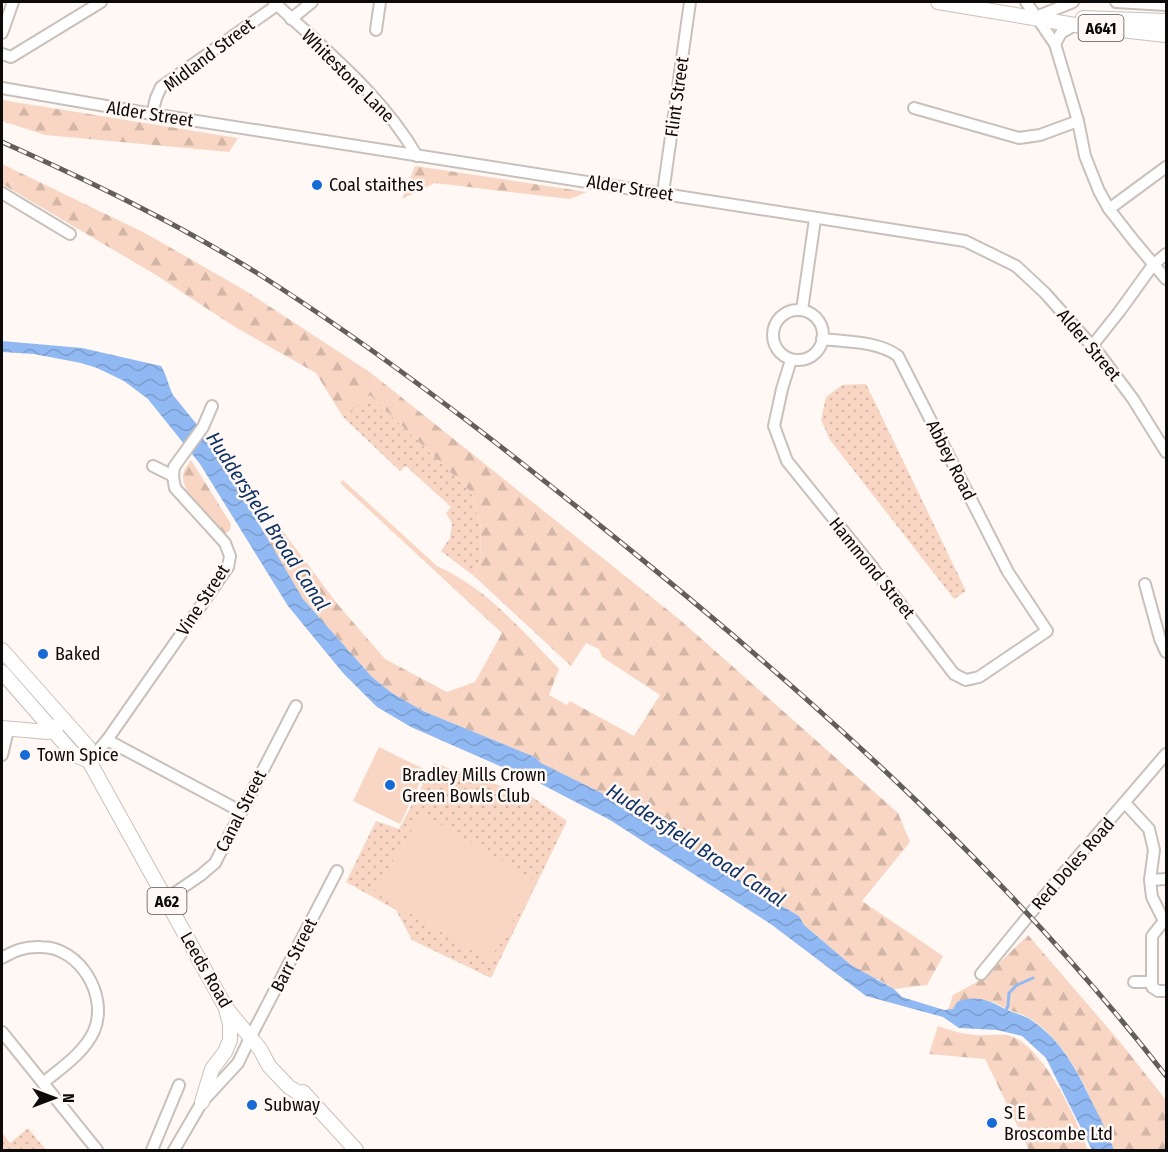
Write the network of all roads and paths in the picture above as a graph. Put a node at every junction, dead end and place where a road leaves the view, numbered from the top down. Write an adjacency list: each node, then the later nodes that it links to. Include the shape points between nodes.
1 (13, 2): 18 (street)
2 (101, 2): 21 (street, via 11,57)
3 (312, 2): 14 (street)
4 (377, 2): 17 (street)
5 (690, 2): 29 (street, Flint Street)
6 (938, 2): 12 (main road, A641)
7 (1026, 2): 13 (street)
8 (1116, 2): 11 (street)
9 (275, 3): 14 (street, Whitestone Lane); 24 (street, Midland Street, via 161,87)
10 (1065, 3): 13 (street)
11 (1167, 4)
12 (990, 5): 13 (main road, A641)
13 (1036, 17): 15 (main road, A641); 16 (main road, A641); 20 (street)
14 (291, 19): 26 (street, Whitestone Lane, via 368,92)
15 (1167, 21)
16 (1075, 25): 19 (main road, A641); 20 (street, via 1061,33)
17 (376, 30)
18 (2, 33)
19 (1167, 35)
20 (1055, 44): 25 (street)
21 (2, 54)
22 (2, 88): 24 (street, Alder Street)
23 (914, 108): 25 (street, via 1020,138)
24 (152, 114): 26 (street, Alder Street)
25 (1078, 121): 30 (street, via 1085,156)
26 (417, 156): 29 (street, Alder Street)
27 (1167, 167): 30 (street)
28 (2, 193): 32 (street)
29 (663, 193): 31 (street, Alder Street)
30 (1109, 209): 34 (street)
31 (815, 219): 36 (street); 38 (street, Alder Street, via 964,241 1016,266)
32 (70, 234)
33 (1167, 254): 34 (street)
34 (1153, 265): 35 (street); 38 (street)
35 (1167, 279)
36 (802, 310): 37 (street, via 816,318); 39 (street, via 778,319 773,331 777,349)
37 (822, 339): 39 (street, via 808,358); 45 (street, Abbey Road, via 871,345 898,356 1008,572)
38 (1092, 346): 41 (street, Alder Street)
39 (791, 360): 45 (street, Hammond Street, via 774,426 786,461 954,674 966,680 979,677)
40 (212, 406): 43 (street, via 203,428 174,467)
41 (1167, 452)
42 (153, 466): 43 (street)
43 (173, 476): 53 (street, Vine Street, via 175,488 225,543 230,556 228,567)
44 (1145, 584): 47 (street)
45 (1047, 632)
46 (2, 650): 50 (main road, Leeds Road / A62)
47 (1167, 652)
48 (2, 672): 52 (main road, Leeds Road / A62)
49 (296, 706): 58 (street, Canal Street)
50 (64, 719): 52 (main road); 56 (main road, Leeds Road / A62, via 88,747)
51 (5, 729): 52 (main road); 55 (street)
52 (53, 730): 56 (main road, Leeds Road / A62, via 75,755)
53 (107, 740): 56 (street, Vine Street); 58 (street)
54 (1167, 754): 57 (street, Red Doles Road)
55 (2, 755)
56 (89, 760): 62 (main road, Leeds Road / A62)
57 (1125, 803): 61 (street, via 1149,829 1154,850); 65 (street, Red Doles Road)
58 (240, 811): 62 (street, Canal Street, via 215,863)
59 (337, 871): 71 (street, Barr Street)
60 (1167, 879): 61 (street)
61 (1150, 880): 63 (street, via 1152,897)
62 (166, 899): 69 (main road, Leeds Road / A62)
63 (1165, 922): 67 (street, via 1152,936)
64 (2, 958): 72 (street, via 18,949 42,946 63,952 92,983 99,1008 94,1030 82,1050)
65 (981, 974)
66 (1134, 982): 67 (street)
67 (1152, 982): 68 (street, via 1152,987)
68 (1167, 990)
69 (226, 1008): 71 (main road, Leeds Road / A62); 74 (main road, via 230,1040 212,1069)
70 (2, 1032): 72 (street)
71 (250, 1038): 74 (street, Barr Street, via 238,1063); 78 (main road, Leeds Road / A62, via 273,1057)
72 (43, 1083): 75 (street)
73 (179, 1085): 76 (street)
74 (202, 1102): 77 (street, Barr Street)
75 (97, 1150)
76 (152, 1150)
77 (174, 1150)
78 (356, 1150)

